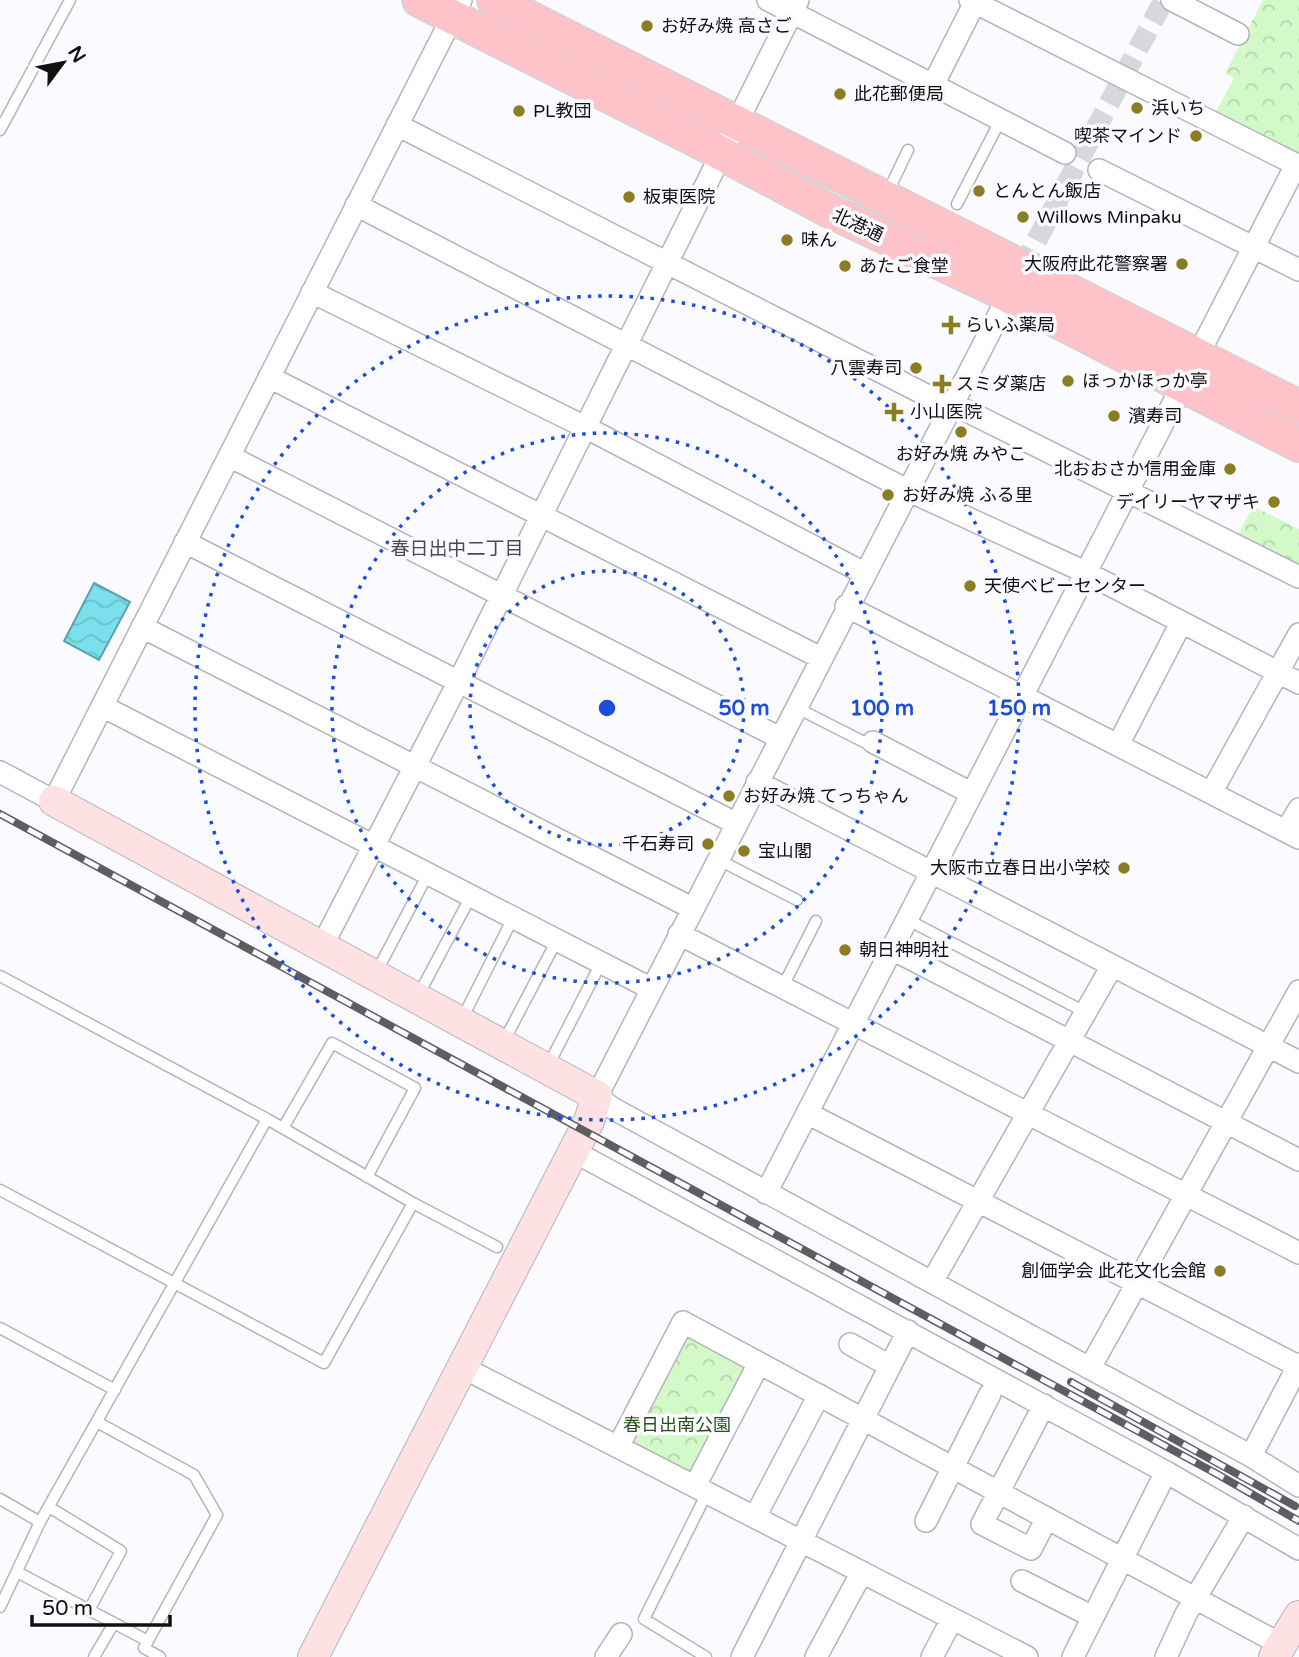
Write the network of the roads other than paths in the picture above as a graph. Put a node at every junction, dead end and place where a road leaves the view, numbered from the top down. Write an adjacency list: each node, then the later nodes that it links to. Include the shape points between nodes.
1 (70, 0): 14 (lane)
2 (419, 0): 8 (main road, 北港通)
3 (494, 0): 12 (main road, 北港通)
4 (768, 0): 7 (street)
5 (1172, 0): 9 (street)
6 (974, 1): 10 (street); 18 (street)
7 (795, 6): 10 (street); 12 (street)
8 (456, 9): 13 (street); 17 (main road, 北港通)
9 (1238, 34)
10 (933, 85): 11 (street)
11 (1001, 119): 16 (street); 21 (lane)
12 (738, 124): 17 (street); 20 (main road, 北港通)
13 (397, 125): 22 (street); 24 (street)
14 (0, 130)
15 (908, 150): 20 (lane)
16 (1065, 153)
17 (723, 154): 24 (street); 26 (main road, 北港通, via 828,211)
18 (1297, 165): 23 (street)
19 (1099, 170): 23 (street)
20 (885, 198): 26 (main road, 北港通)
21 (957, 204)
22 (356, 205): 27 (street); 28 (street)
23 (1255, 247): 25 (street); 29 (street)
24 (668, 263): 28 (street); 31 (street, via 936,400)
25 (1299, 270)
26 (1015, 282): 29 (main road, 北港通); 31 (street)
27 (312, 292): 30 (street); 33 (street)
28 (627, 345): 33 (street); 37 (street)
29 (1190, 370): 32 (main road, 北港通); 34 (main road, 北港通); 36 (street)
30 (269, 377): 35 (street); 38 (street)
31 (951, 402): 36 (street); 37 (street)
32 (1299, 407)
33 (585, 427): 38 (street); 41 (street)
34 (1299, 445)
35 (229, 456): 39 (street); 43 (street)
36 (1127, 489): 40 (street); 42 (street)
37 (907, 490): 40 (street); 41 (street)
38 (541, 515): 43 (street); 48 (street)
39 (185, 542): 46 (street); 50 (street)
40 (1085, 572): 45 (street); 52 (street)
41 (864, 573): 44 (street)
42 (1299, 577)
43 (500, 595): 50 (street); 55 (street)
44 (846, 606): 48 (street); 52 (street)
45 (1181, 623): 49 (street); 57 (street)
46 (142, 627): 53 (street); 58 (street)
47 (1299, 634): 49 (street)
48 (821, 657): 54 (street)
49 (1277, 672): 51 (street); 62 (street)
50 (459, 681): 58 (street); 65 (street)
51 (1299, 683)
52 (1021, 698): 57 (street); 61 (street)
53 (102, 706): 63 (street); 67 (street)
54 (795, 707): 55 (street); 56 (lane, via 866,743)
55 (780, 738): 60 (street)
56 (873, 742): 61 (street)
57 (1118, 745): 62 (street)
58 (414, 766): 67 (street); 73 (street)
59 (0, 772): 63 (street)
60 (757, 782): 65 (street); 69 (street)
61 (970, 792): 69 (street)
62 (1211, 793): 66 (street)
63 (54, 801): 79 (street)
64 (1299, 809): 66 (street)
65 (735, 823): 68 (street)
66 (1293, 835)
67 (374, 846): 70 (street); 79 (street)
68 (717, 859): 72 (lane); 73 (street)
69 (931, 872): 75 (street); 82 (street)
70 (428, 874): 71 (street); 84 (lane)
71 (471, 896): 74 (street); 88 (lane)
72 (797, 900)
73 (692, 908): 77 (street)
74 (513, 918): 78 (street); 90 (lane)
75 (908, 920): 80 (street); 89 (lane)
76 (816, 921): 85 (lane)
77 (679, 934): 85 (street); 86 (street)
78 (557, 940): 81 (street); 93 (lane)
79 (321, 948): 84 (street)
80 (892, 950): 91 (street); 92 (street)
81 (601, 963): 86 (street); 96 (lane)
82 (1112, 965): 89 (street); 94 (street)
83 (0, 976): 100 (lane)
84 (374, 976): 88 (street)
85 (782, 988): 91 (street)
86 (652, 989): 97 (street)
87 (1299, 990): 94 (street)
88 (417, 999): 90 (street)
89 (1085, 1013): 92 (street)
90 (460, 1022): 93 (street)
91 (853, 1024): 98 (street); 99 (street)
92 (1069, 1042): 99 (street); 101 (street)
93 (503, 1045): 96 (street)
94 (1267, 1045): 95 (street); 101 (street)
95 (1299, 1062)
96 (547, 1068): 97 (street)
97 (597, 1096): 103 (street); 107 (street)
98 (807, 1113): 107 (street); 109 (street)
99 (1030, 1114): 108 (street); 109 (street)
100 (267, 1119): 102 (lane); 115 (lane)
101 (1226, 1122): 104 (street); 108 (street)
102 (283, 1128): 105 (lane); 105 (lane, via 332,1043 415,1088)
103 (573, 1151): 117 (street); 122 (street)
104 (1299, 1160)
105 (367, 1177): 110 (lane)
106 (0, 1190): 115 (lane)
107 (765, 1193): 113 (street)
108 (1185, 1194): 112 (street); 114 (street)
109 (980, 1201): 113 (street); 114 (street)
110 (413, 1203): 111 (lane); 115 (lane, via 324,1363)
111 (497, 1247)
112 (1299, 1253)
113 (932, 1282): 123 (street)
114 (1137, 1283): 120 (street); 123 (street)
115 (176, 1284): 124 (lane)
116 (0, 1328): 124 (lane)
117 (908, 1331): 121 (street); 127 (street)
118 (850, 1344): 121 (street)
119 (759, 1363): 126 (street); 130 (street, via 683,1322); 135 (street)
120 (1298, 1365): 131 (street)
121 (890, 1366): 128 (street)
122 (462, 1367): 130 (street); 161 (street)
123 (1090, 1368): 131 (street)
124 (115, 1390): 129 (lane)
125 (990, 1394): 132 (street)
126 (819, 1395): 128 (street); 140 (street)
127 (1044, 1405): 133 (street); 136 (street)
128 (863, 1419): 132 (street); 144 (street)
129 (97, 1422): 138 (lane); 157 (lane, via 194,1475 217,1515)
130 (618, 1447): 135 (street)
131 (1251, 1456): 134 (street)
132 (953, 1467): 136 (street); 142 (street)
133 (1166, 1472): 139 (street); 146 (street)
134 (1299, 1486)
135 (701, 1490): 140 (street); 162 (lane, via 644,1619)
136 (999, 1492): 141 (street); 141 (street, via 982,1524 1031,1549)
137 (0, 1499): 143 (lane)
138 (49, 1507): 143 (lane); 152 (lane, via 121,1551)
139 (1244, 1516): 145 (street); 150 (street)
140 (755, 1517): 144 (street)
141 (1047, 1518): 146 (street)
142 (926, 1521)
143 (40, 1522): 147 (lane)
144 (801, 1541): 148 (street); 163 (street)
145 (1299, 1549)
146 (1124, 1558): 150 (street); 153 (street)
147 (17, 1572): 151 (lane); 152 (lane)
148 (862, 1572): 154 (street); 164 (street)
149 (1022, 1581): 153 (street)
150 (1196, 1597): 156 (street); 168 (street)
151 (0, 1607)
152 (89, 1610): 155 (lane)
153 (1093, 1617): 167 (street)
154 (952, 1619): 158 (street); 165 (street)
155 (114, 1623): 157 (lane); 159 (lane)
156 (1285, 1639)
157 (148, 1641): 160 (lane, via 144,1648)
158 (997, 1650): 166 (street)
159 (94, 1657)
160 (160, 1657)
161 (313, 1657)
162 (706, 1657)
163 (741, 1657)
164 (816, 1657)
165 (932, 1657)
166 (1027, 1657)
167 (1073, 1657)
168 (1166, 1657)

